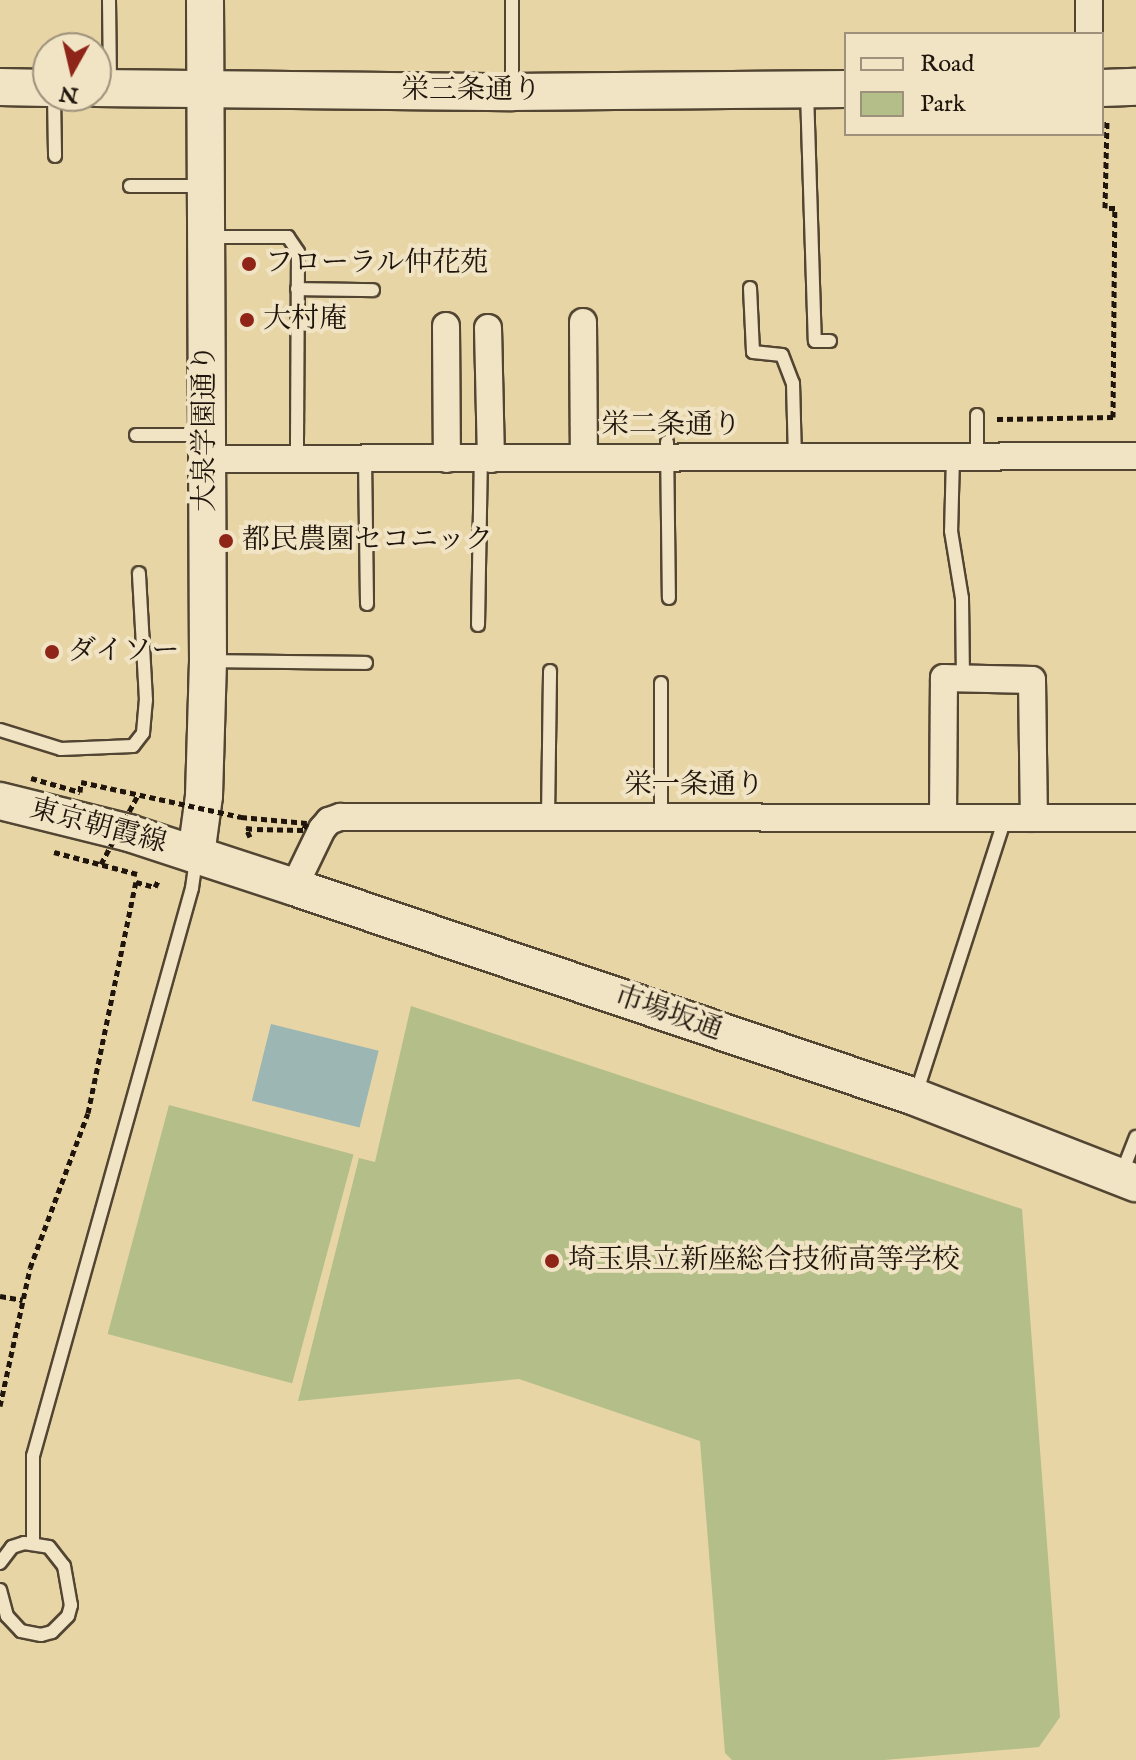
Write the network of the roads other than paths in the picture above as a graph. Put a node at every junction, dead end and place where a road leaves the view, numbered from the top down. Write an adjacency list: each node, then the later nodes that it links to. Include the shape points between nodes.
1 (109, 0): 5 (lane)
2 (205, 0): 9 (street, 大泉学園通り)
3 (512, 0): 12 (lane)
4 (1089, 0): 6 (street)
5 (107, 32)
6 (1089, 32)
7 (30, 85): 13 (lane)
8 (112, 88): 9 (street, 栄三条通り)
9 (206, 89): 12 (street, 栄三条通り); 15 (street, 大泉学園通り)
10 (807, 89): 11 (street, 栄三条通り); 12 (street, 栄三条通り); 23 (lane, via 815,341)
11 (844, 89)
12 (512, 92)
13 (55, 156)
14 (130, 186): 15 (lane)
15 (205, 186): 16 (street, 大泉学園通り)
16 (205, 237): 18 (lane, via 288,237 298,252); 26 (street, 大泉学園通り)
17 (750, 288): 30 (lane, via 753,352 782,355 793,383)
18 (297, 289): 19 (lane); 33 (lane)
19 (373, 290)
20 (583, 322): 32 (street)
21 (446, 326): 35 (street)
22 (488, 328): 31 (street)
23 (830, 341)
24 (977, 417): 28 (lane)
25 (136, 435): 26 (lane)
26 (206, 447): 33 (street, 栄二条通り); 40 (street, 大泉学園通り)
27 (667, 450): 30 (street, 栄二条通り); 32 (street, 栄二条通り); 37 (lane)
28 (965, 456): 29 (street, 栄二条通り); 30 (street, 栄二条通り); 43 (lane, via 951,531 962,598)
29 (1136, 456)
30 (795, 457)
31 (486, 458): 32 (street, 栄二条通り); 35 (street, 栄二条通り); 39 (lane)
32 (584, 458)
33 (297, 459): 34 (street, 栄二条通り)
34 (365, 459): 35 (street, 栄二条通り); 38 (lane)
35 (447, 459)
36 (139, 573): 45 (lane, via 146,700 143,733 133,746 61,749)
37 (669, 598)
38 (367, 604)
39 (478, 625)
40 (208, 661): 41 (lane); 53 (street, 大泉学園通り)
41 (366, 663)
42 (550, 671): 47 (lane)
43 (963, 679): 49 (street, via 944,678); 51 (street, via 1032,680)
44 (661, 683): 48 (lane)
45 (0, 730)
46 (0, 801): 53 (street, 東京朝霞線)
47 (548, 818): 48 (street, 栄一条通り); 54 (street, 栄一条通り, via 340,817 322,829)
48 (661, 818): 49 (street, 栄一条通り)
49 (943, 818): 50 (street, 栄一条通り)
50 (1005, 818): 51 (street, 栄一条通り); 55 (lane)
51 (1034, 818): 52 (street, 栄一条通り)
52 (1136, 818)
53 (196, 855): 54 (street, 市場坂通); 58 (lane, via 192,888 33,1456)
54 (294, 887): 55 (street, 市場坂通)
55 (915, 1097): 57 (street, 市場坂通)
56 (1136, 1137): 57 (lane)
57 (1128, 1180)
58 (33, 1542): 59 (lane, via 12,1547); 60 (lane, via 49,1547 64,1566 68,1616 52,1632 21,1631 7,1616)
59 (0, 1563)
60 (0, 1590)

